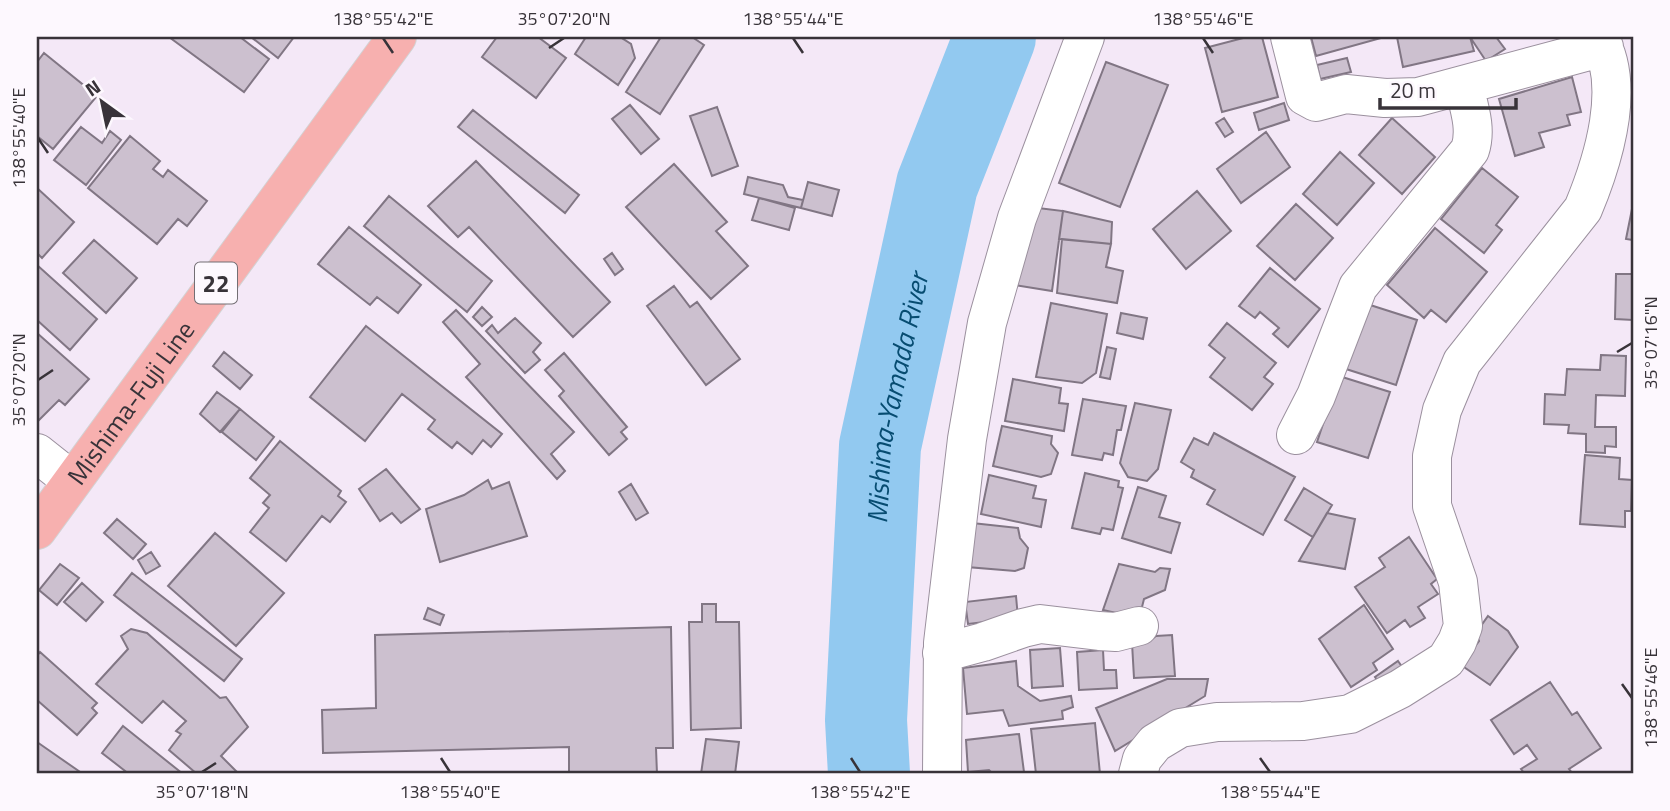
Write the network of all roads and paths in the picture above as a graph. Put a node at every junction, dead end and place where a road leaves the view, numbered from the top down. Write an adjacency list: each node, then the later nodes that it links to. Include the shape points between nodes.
1 (397, 37): 8 (main road, Mishima-Fuji Line / 22)
2 (1085, 37): 11 (street, via 1017,218 987,323 967,439)
3 (1290, 37): 5 (street, via 1305,96 1316,102 1346,94 1419,97)
4 (1601, 42): 5 (street); 13 (street, via 1612,93 1606,136 1583,209 1462,362 1443,410 1432,456 1432,506 1458,582 1463,626 1446,660 1350,714 1180,727 1156,743 1142,759)
5 (1464, 86): 6 (street, via 1473,125 1470,150 1358,287)
6 (1296, 435)
7 (37, 453): 8 (street)
8 (71, 480): 9 (main road, Mishima-Fuji Line / 22)
9 (37, 530)
10 (1139, 626): 11 (street, via 1108,632 1040,624)
11 (942, 653): 12 (street)
12 (942, 774)
13 (1138, 774)

